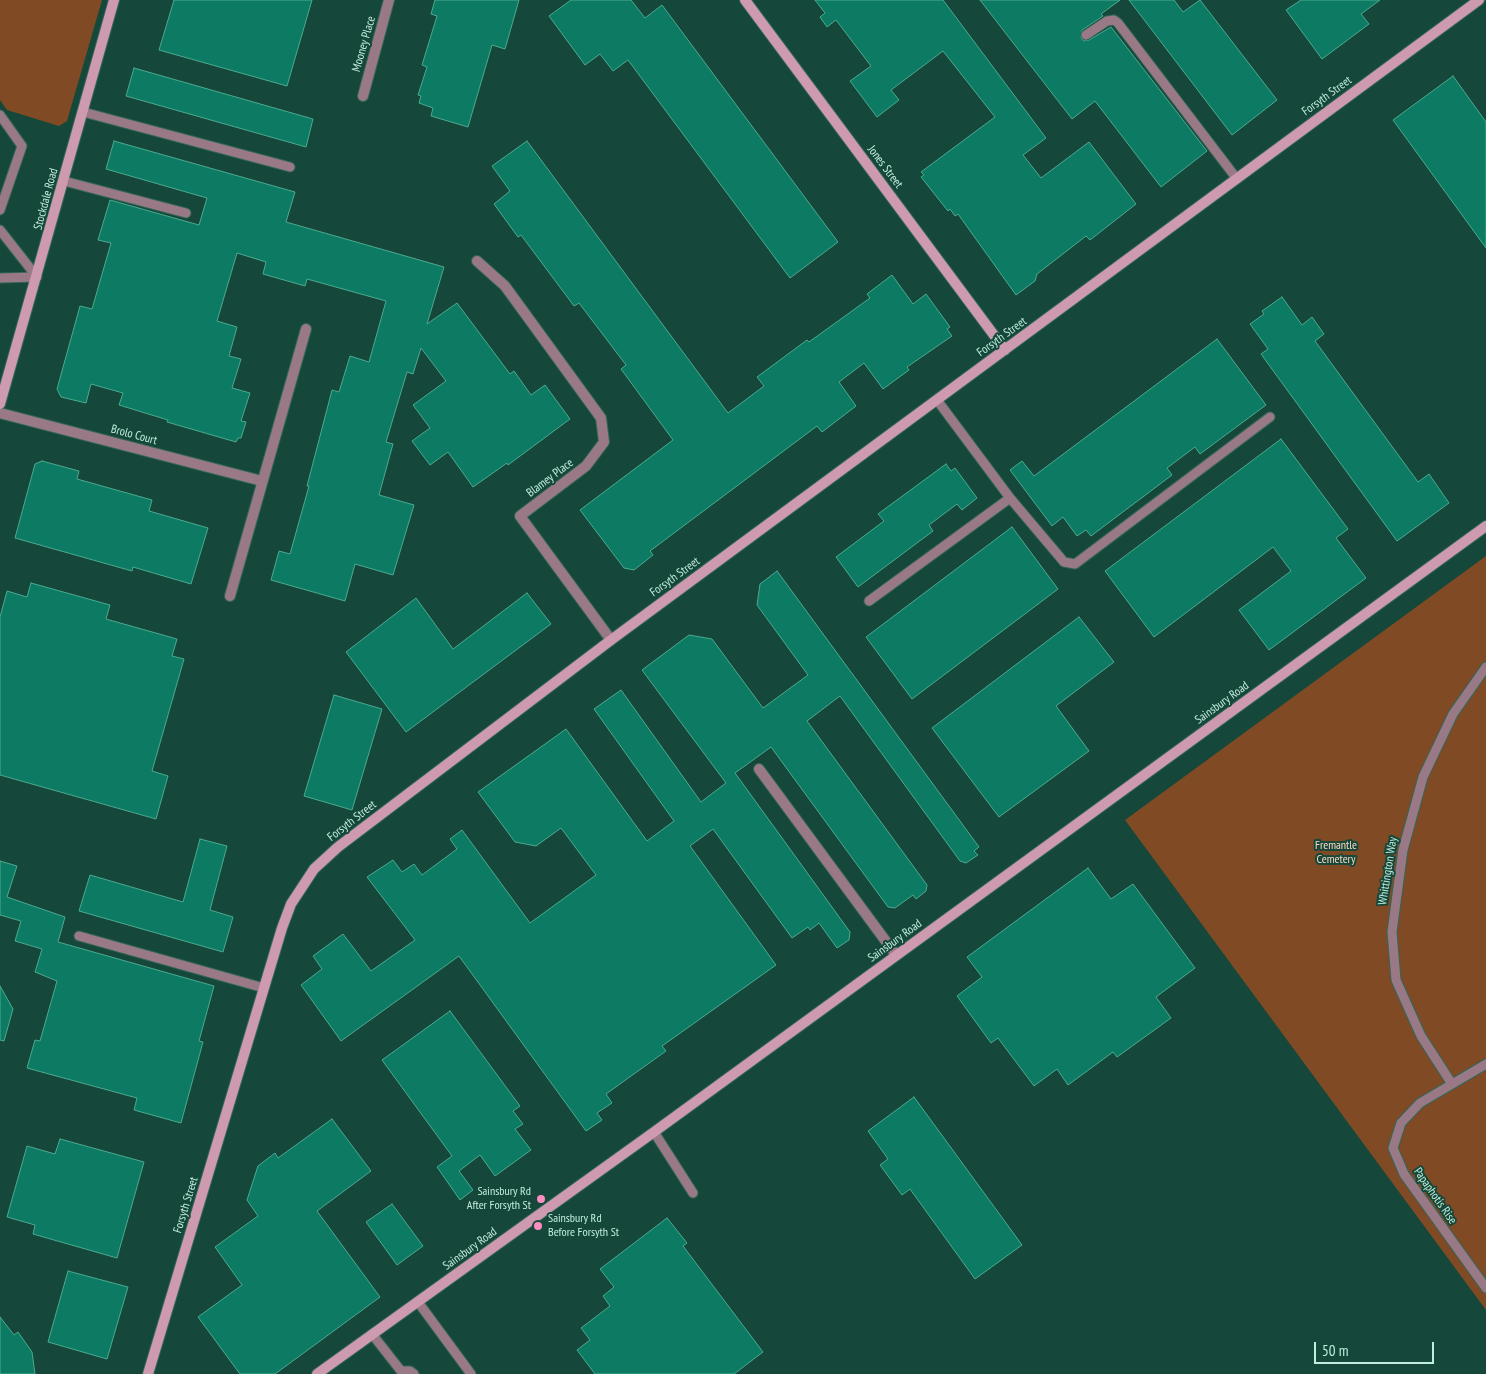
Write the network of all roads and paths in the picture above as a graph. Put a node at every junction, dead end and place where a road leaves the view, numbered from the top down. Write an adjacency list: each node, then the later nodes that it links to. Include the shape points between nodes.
1 (114, 0): 7 (street, Stockdale Road)
2 (389, 0): 6 (street, Mooney Place)
3 (745, 0): 19 (street, Jones Street)
4 (1479, 0): 10 (street, Forsyth Street)
5 (1086, 35): 10 (lane, via 1107,21 1118,23)
6 (363, 96)
7 (83, 112): 9 (lane); 11 (street, Stockdale Road)
8 (0, 115): 12 (lane, via 22,146)
9 (290, 167)
10 (1236, 179): 19 (street, Forsyth Street)
11 (64, 181): 13 (lane); 16 (street, Stockdale Road)
12 (0, 210)
13 (186, 212)
14 (0, 230): 16 (lane)
15 (476, 261): 29 (street, Blamey Place, via 505,286 601,418 604,442 586,466 520,516)
16 (37, 277): 17 (lane); 21 (street, Stockdale Road)
17 (0, 278)
18 (306, 329): 24 (street)
19 (1006, 350): 20 (street, Forsyth Street)
20 (937, 400): 25 (lane); 29 (street, Forsyth Street)
21 (0, 404)
22 (0, 413): 24 (street, Brolo Court)
23 (1270, 417): 25 (lane, via 1075,564 1064,562)
24 (262, 481): 27 (street)
25 (1010, 498): 28 (lane)
26 (1486, 526): 33 (street, Sainsbury Road)
27 (230, 596)
28 (869, 601)
29 (611, 640): 34 (street, Forsyth Street, via 338,847 314,870 291,904)
30 (1486, 667): 36 (lane, Whittington Way, via 1453,714 1423,777 1403,850 1392,932 1396,980 1421,1036)
31 (759, 769): 33 (street)
32 (80, 936): 34 (lane)
33 (896, 955): 37 (street, Sainsbury Road)
34 (264, 988): 42 (street, Forsyth Street)
35 (1486, 1064): 36 (lane, Papaphotis Rise)
36 (1452, 1084): 39 (lane, Papaphotis Rise, via 1420,1103 1402,1123 1393,1148 1404,1174)
37 (654, 1132): 38 (lane); 40 (street, Sainsbury Road)
38 (693, 1193)
39 (1486, 1288)
40 (418, 1302): 41 (street, Sainsbury Road); 45 (lane)
41 (372, 1334): 43 (street, Sainsbury Road); 44 (lane, via 401,1370)
42 (151, 1371)
43 (317, 1374)
44 (414, 1374)
45 (471, 1374)

